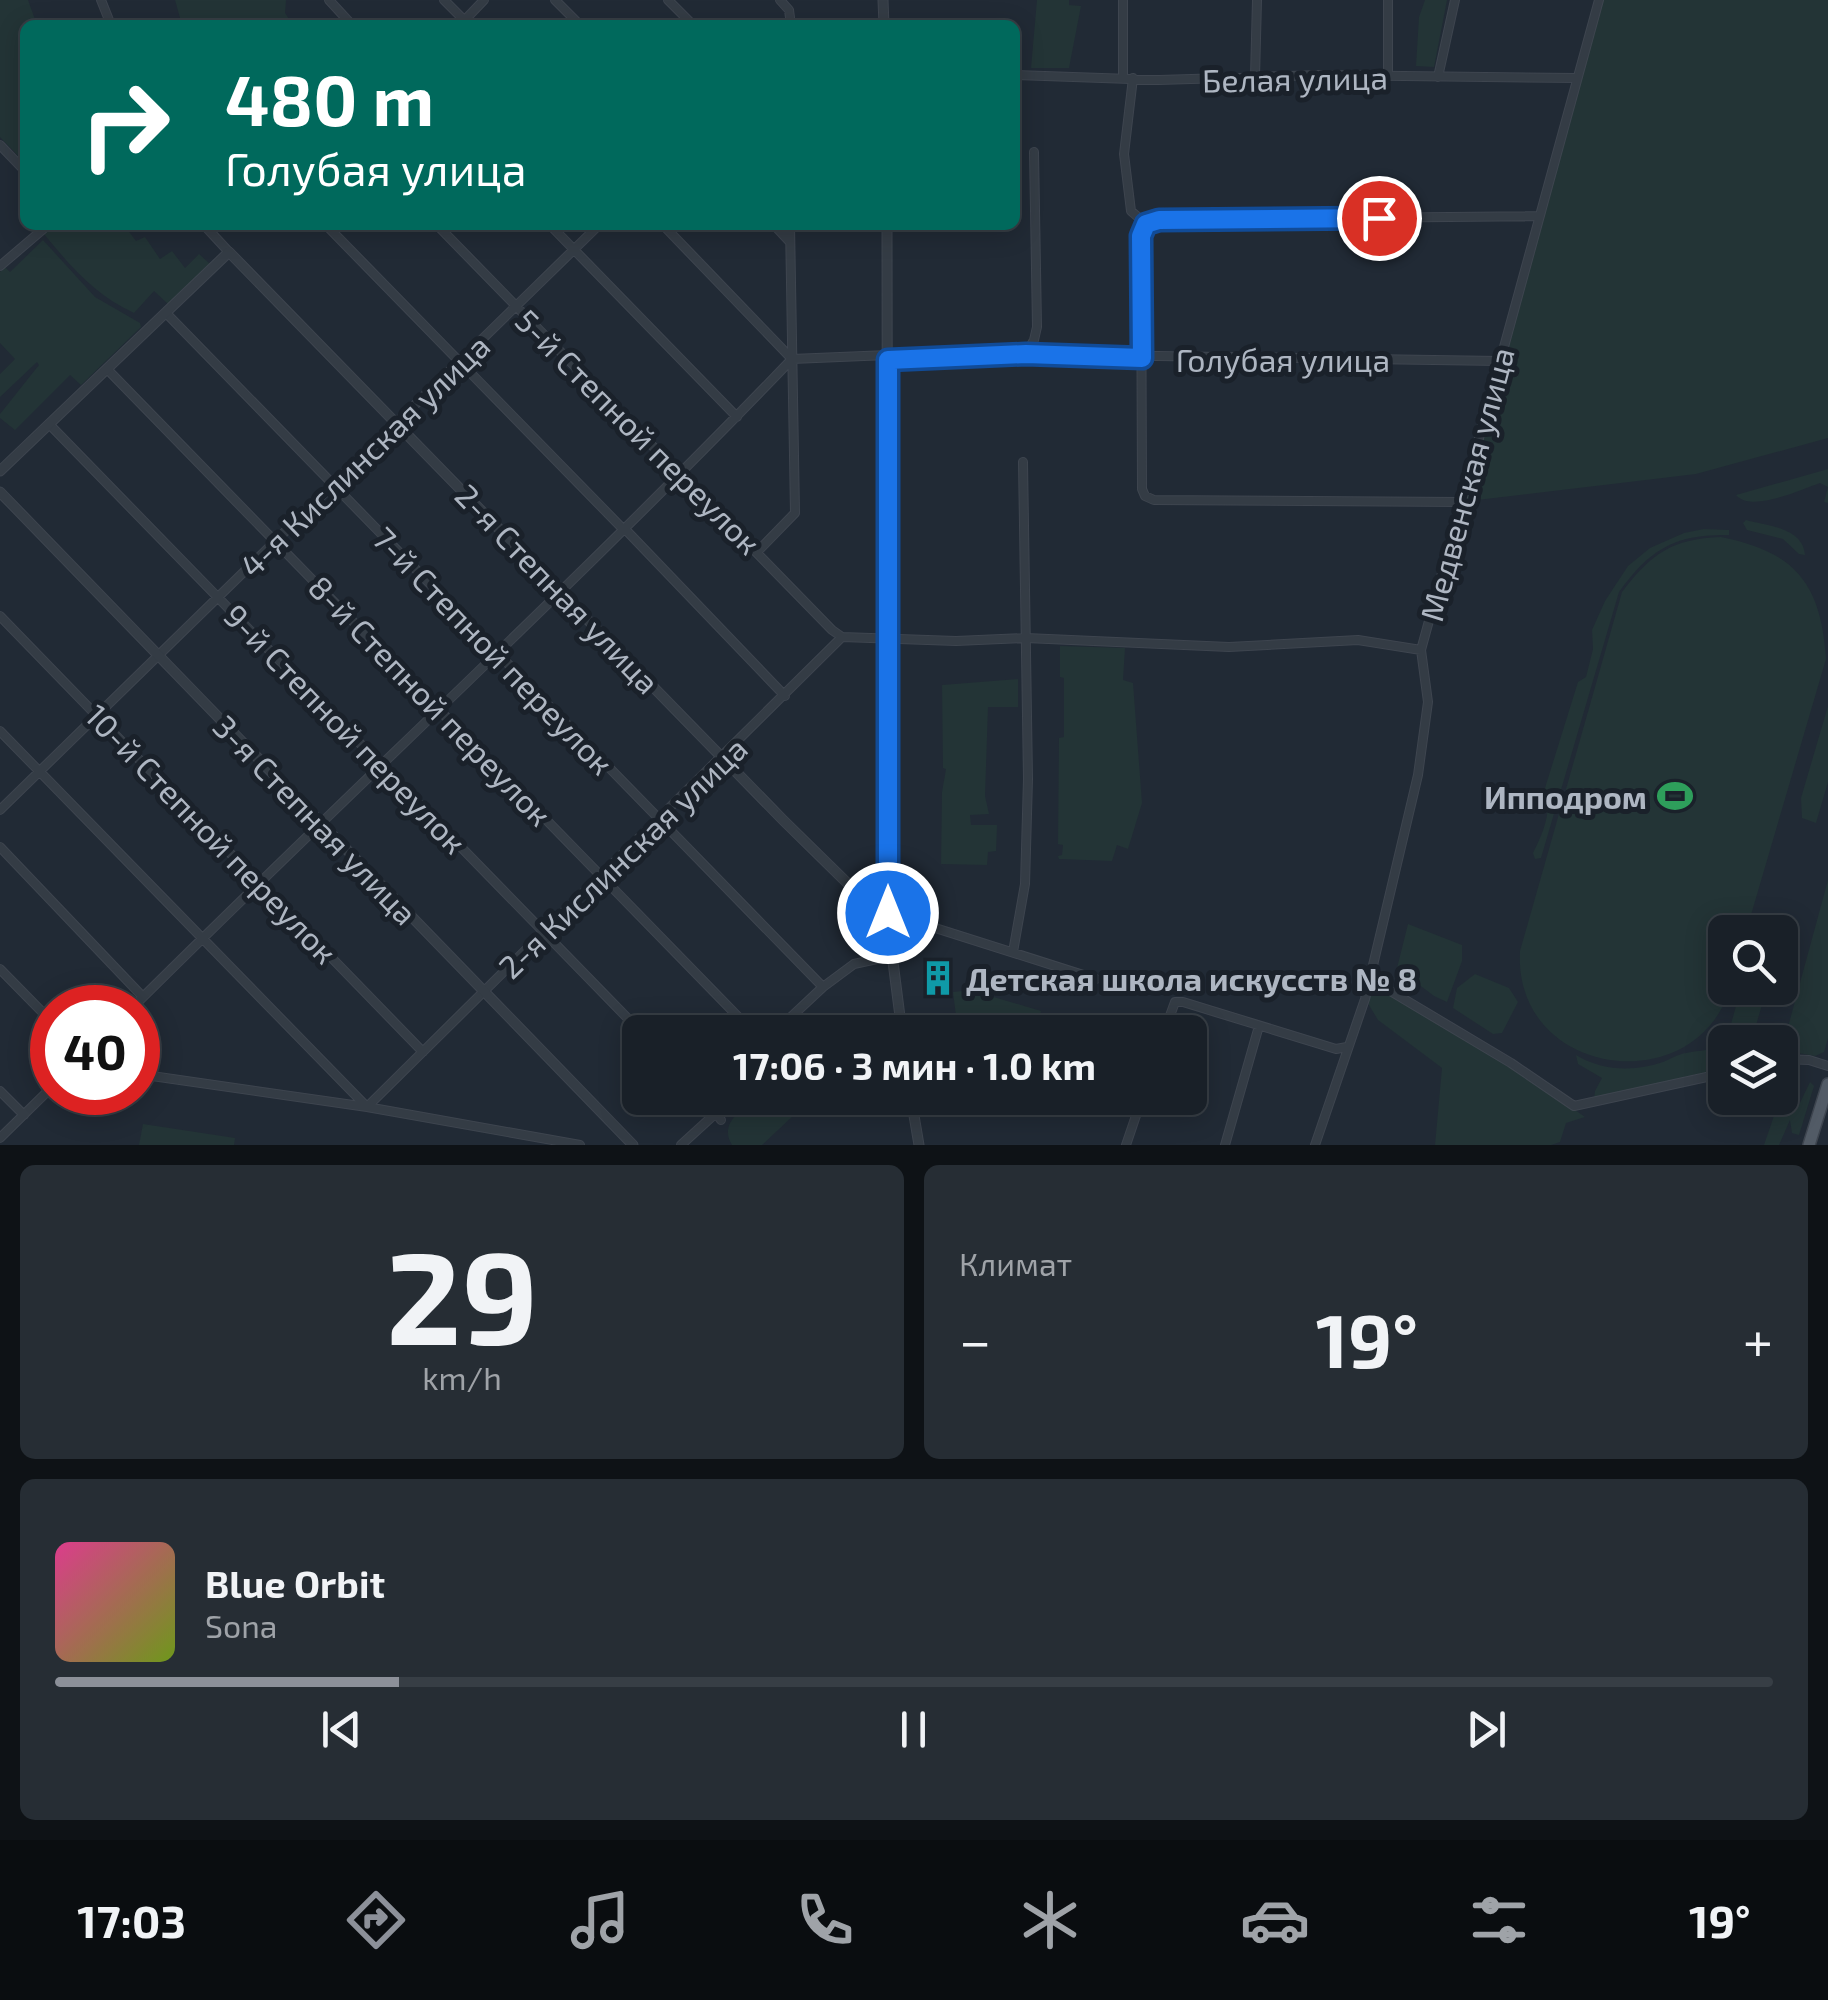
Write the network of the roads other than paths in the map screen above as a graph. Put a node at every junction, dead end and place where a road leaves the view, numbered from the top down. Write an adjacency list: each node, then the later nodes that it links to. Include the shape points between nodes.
1 (329, 0): 11 (street)
2 (444, 0): 12 (street)
3 (484, 0): 13 (street)
4 (555, 0): 14 (street)
5 (668, 0): 15 (street)
6 (1123, 0): 20 (street)
7 (1257, 0): 18 (street)
8 (1388, 0): 17 (street)
9 (1455, 0): 19 (street)
10 (1599, 0): 21 (street, Медвенская улица)
11 (347, 20)
12 (462, 20)
13 (467, 20)
14 (575, 20)
15 (688, 20)
16 (1020, 76): 20 (street, Белая улица)
17 (1388, 76): 18 (street, Белая улица); 19 (street, Белая улица)
18 (1255, 77): 20 (street, Белая улица)
19 (1438, 77): 21 (street, Белая улица)
20 (1128, 78): 26 (street, via 1126,184 1132,212)
21 (1576, 78): 25 (street, Медвенская улица)
22 (0, 145): 24 (street)
23 (1034, 152): 43 (street, via 1036,327)
24 (20, 166)
25 (1538, 216): 26 (street); 48 (street, Медвенская улица)
26 (1146, 224): 45 (street)
27 (42, 230): 40 (street)
28 (209, 230): 39 (street)
29 (331, 230): 47 (street)
30 (442, 230): 41 (street, 5-й Степной переулок)
31 (555, 230): 38 (street)
32 (593, 230): 38 (street, 4-я Кислинская улица)
33 (668, 230): 46 (street)
34 (779, 230): 37 (street)
35 (790, 230): 37 (street)
36 (887, 230): 44 (street)
37 (790, 242): 46 (street)
38 (574, 249): 41 (street, 4-я Кислинская улица); 50 (street)
39 (229, 252): 42 (street); 51 (street, 2-я Степная улица)
40 (0, 266)
41 (517, 306): 47 (street, 4-я Кислинская улица); 55 (street, 5-й Степной переулок)
42 (166, 313): 49 (street); 56 (street, 7-й Степной переулок)
43 (1026, 354): 44 (street, Голубая улица); 45 (street, Голубая улица)
44 (888, 358): 46 (street, Голубая улица); 66 (street)
45 (1142, 358): 48 (street, Голубая улица); 58 (street, via 1145,496)
46 (792, 359): 50 (street); 61 (street, via 795,512)
47 (458, 361): 51 (street, 4-я Кислинская улица); 59 (street)
48 (1499, 361): 58 (street, Медвенская улица)
49 (107, 369): 52 (street); 60 (street, 8-й Степной переулок)
50 (737, 417): 55 (street)
51 (397, 422): 56 (street, 4-я Кислинская улица); 62 (street, 2-я Степная улица)
52 (49, 424): 54 (street); 63 (street, 9-й Степной переулок)
53 (1023, 462): 67 (street)
54 (0, 471)
55 (680, 473): 59 (street); 61 (street, 5-й Степной переулок)
56 (334, 485): 60 (street, 4-я Кислинская улица); 69 (street, 7-й Степной переулок)
57 (0, 492): 70 (street, 3-я Степная улица)
58 (1460, 502): 68 (street, Медвенская улица)
59 (624, 528): 62 (street); 71 (street)
60 (276, 542): 63 (street, 4-я Кислинская улица); 72 (street, 8-й Степной переулок)
61 (758, 551): 65 (street, 5-й Степной переулок)
62 (561, 591): 69 (street); 75 (street, 2-я Степная улица)
63 (218, 597): 70 (street, 4-я Кислинская улица); 76 (street, 9-й Степной переулок)
64 (0, 616): 73 (street, 10-й Степной переулок)
65 (842, 637): 66 (street); 71 (street, 2-я Кислинская улица)
66 (888, 638): 67 (street); 84 (street)
67 (1026, 638): 68 (street, via 1229,648 1358,640); 87 (street, via 1025,884)
68 (1422, 650): 90 (street, Медвенская улица, via 1428,681 1424,746)
69 (496, 652): 72 (street); 79 (street, 7-й Степной переулок)
70 (158, 657): 73 (street, 4-я Кислинская улица); 80 (street, 3-я Степная улица)
71 (785, 696): 75 (street, 2-я Кислинская улица)
72 (438, 708): 76 (street); 82 (street, 8-й Степной переулок)
73 (98, 716): 77 (street, 4-я Кислинская улица); 83 (street, 10-й Степной переулок)
74 (0, 731): 77 (street)
75 (723, 758): 79 (street, 2-я Кислинская улица); 84 (street, 2-я Степная улица)
76 (380, 763): 80 (street); 85 (street, 9-й Степной переулок)
77 (39, 771): 78 (street, 4-я Кислинская улица); 86 (street)
78 (0, 810)
79 (660, 820): 82 (street, 2-я Кислинская улица); 94 (street, 7-й Степной переулок)
80 (319, 823): 83 (street); 95 (street, 3-я Степная улица)
81 (0, 846): 92 (street)
82 (604, 876): 85 (street, 2-я Кислинская улица); 98 (street, 8-й Степной переулок)
83 (259, 882): 86 (street); 104 (street, 10-й Степной переулок)
84 (888, 918): 87 (street); 88 (street)
85 (544, 932): 95 (street, 2-я Кислинская улица); 97 (street, 9-й Степной переулок)
86 (202, 938): 93 (street); 111 (street)
87 (1012, 952): 91 (street)
88 (891, 956): 94 (street, via 854,964); 100 (street)
89 (0, 969): 96 (street)
90 (1370, 973): 103 (street, Медвенская улица); 108 (street, via 1574,1106)
91 (1096, 978)
92 (133, 985)
93 (156, 985)
94 (823, 986): 99 (street)
95 (485, 992): 104 (street, 2-я Кислинская улица); 119 (street, 3-я Степная улица)
96 (30, 1000)
97 (625, 1015)
98 (737, 1015)
99 (792, 1015)
100 (900, 1015)
101 (1170, 1015): 102 (street, via 1175,1002)
102 (1260, 1026): 103 (street); 123 (street)
103 (1347, 1047): 124 (street, Медвенская улица)
104 (423, 1052): 111 (street, 2-я Кислинская улица)
105 (1798, 1060): 106 (street)
106 (1828, 1066)
107 (160, 1077): 111 (street)
108 (1708, 1077)
109 (1828, 1084): 125 (main road)
110 (0, 1091): 113 (street)
111 (367, 1108): 118 (street)
112 (30, 1109): 113 (street)
113 (24, 1115): 117 (street)
114 (716, 1115): 120 (street)
115 (914, 1115): 121 (street)
116 (1136, 1115): 122 (street)
117 (0, 1138)
118 (580, 1145)
119 (632, 1145)
120 (681, 1145)
121 (919, 1145)
122 (1126, 1145)
123 (1225, 1145)
124 (1314, 1145)
125 (1810, 1145)

